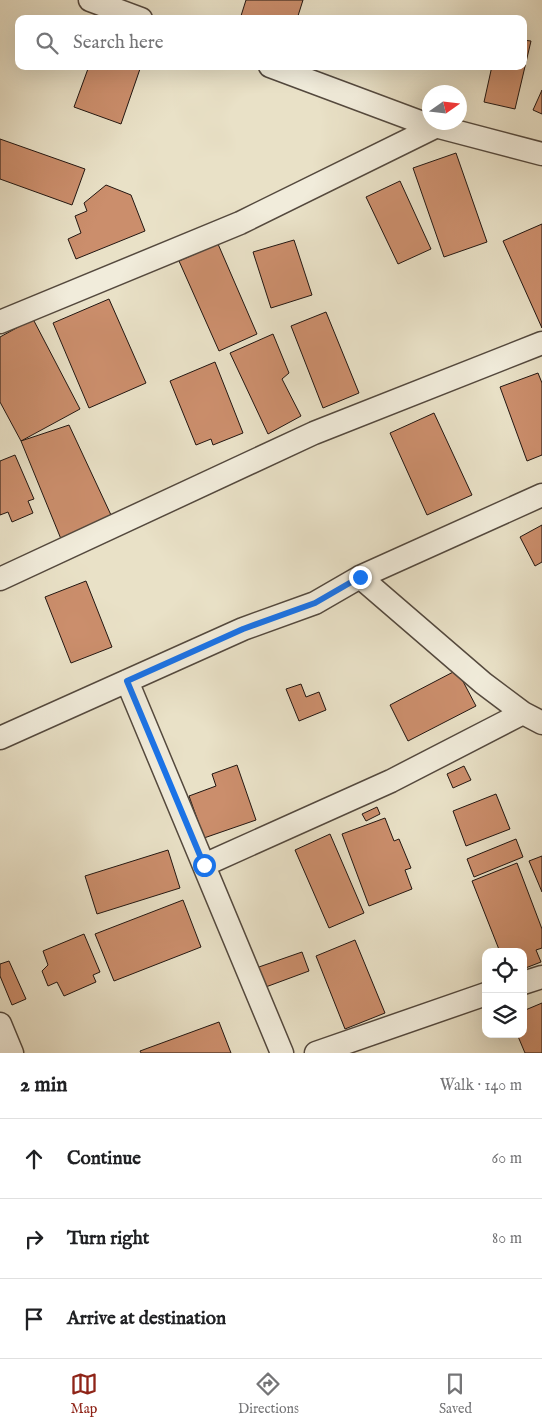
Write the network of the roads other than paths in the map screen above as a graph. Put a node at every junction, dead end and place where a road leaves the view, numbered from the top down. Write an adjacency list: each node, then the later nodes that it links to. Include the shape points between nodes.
1 (90, 0): 2 (street)
2 (130, 15)
3 (281, 70): 4 (street)
4 (422, 121)
5 (429, 130): 8 (street, via 240,223)
6 (452, 130): 7 (street)
7 (542, 154)
8 (0, 322)
9 (542, 342): 12 (street, via 314,434)
10 (542, 495): 11 (street)
11 (360, 577): 13 (street, via 315,603 243,629); 14 (street, via 483,682)
12 (0, 579)
13 (127, 681): 15 (street); 16 (street)
14 (533, 718): 16 (street)
15 (0, 738)
16 (204, 865): 22 (street)
17 (542, 977): 18 (street)
18 (527, 982)
19 (482, 995): 23 (street)
20 (0, 1024): 21 (street)
21 (12, 1053)
22 (282, 1053)
23 (316, 1053)

